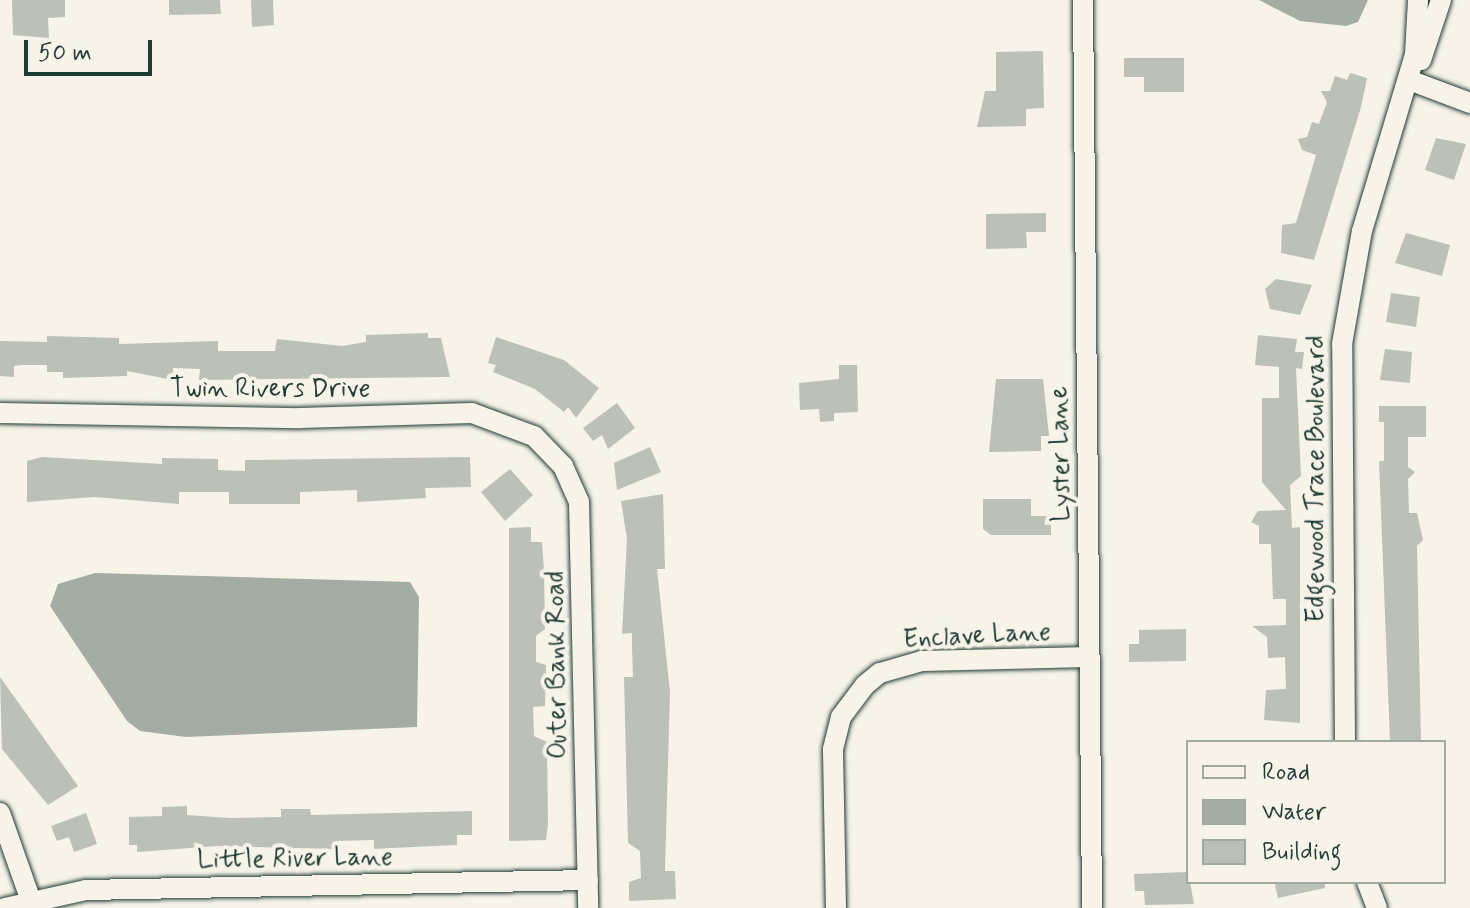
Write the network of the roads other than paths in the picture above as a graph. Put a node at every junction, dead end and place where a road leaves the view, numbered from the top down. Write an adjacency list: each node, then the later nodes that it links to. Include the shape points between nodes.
1 (1083, 0): 8 (street, Lyster Lane)
2 (1418, 0): 4 (street, Edgewood Trace Boulevard)
3 (1441, 0): 4 (street, Edgewood Trace Boulevard, via 1427,49)
4 (1409, 80): 5 (street); 9 (street, Edgewood Trace Boulevard, via 1362,231 1342,344)
5 (1470, 103)
6 (0, 413): 7 (street, Twin Rivers Drive, via 300,418 472,413)
7 (534, 436): 11 (street, Outer Bank Road, via 563,466 579,502)
8 (1089, 657): 16 (street, Enclave Lane, via 922,661 880,673 865,685 841,717 834,741); 17 (street, Lyster Lane)
9 (1345, 740)
10 (0, 813): 13 (street)
11 (588, 880): 13 (street, Little River Lane, via 86,890); 15 (street, Outer Bank Road)
12 (1368, 884): 18 (street)
13 (30, 898): 14 (street, Little River Lane)
14 (5, 908)
15 (588, 908)
16 (836, 908)
17 (1092, 908)
18 (1377, 908)

